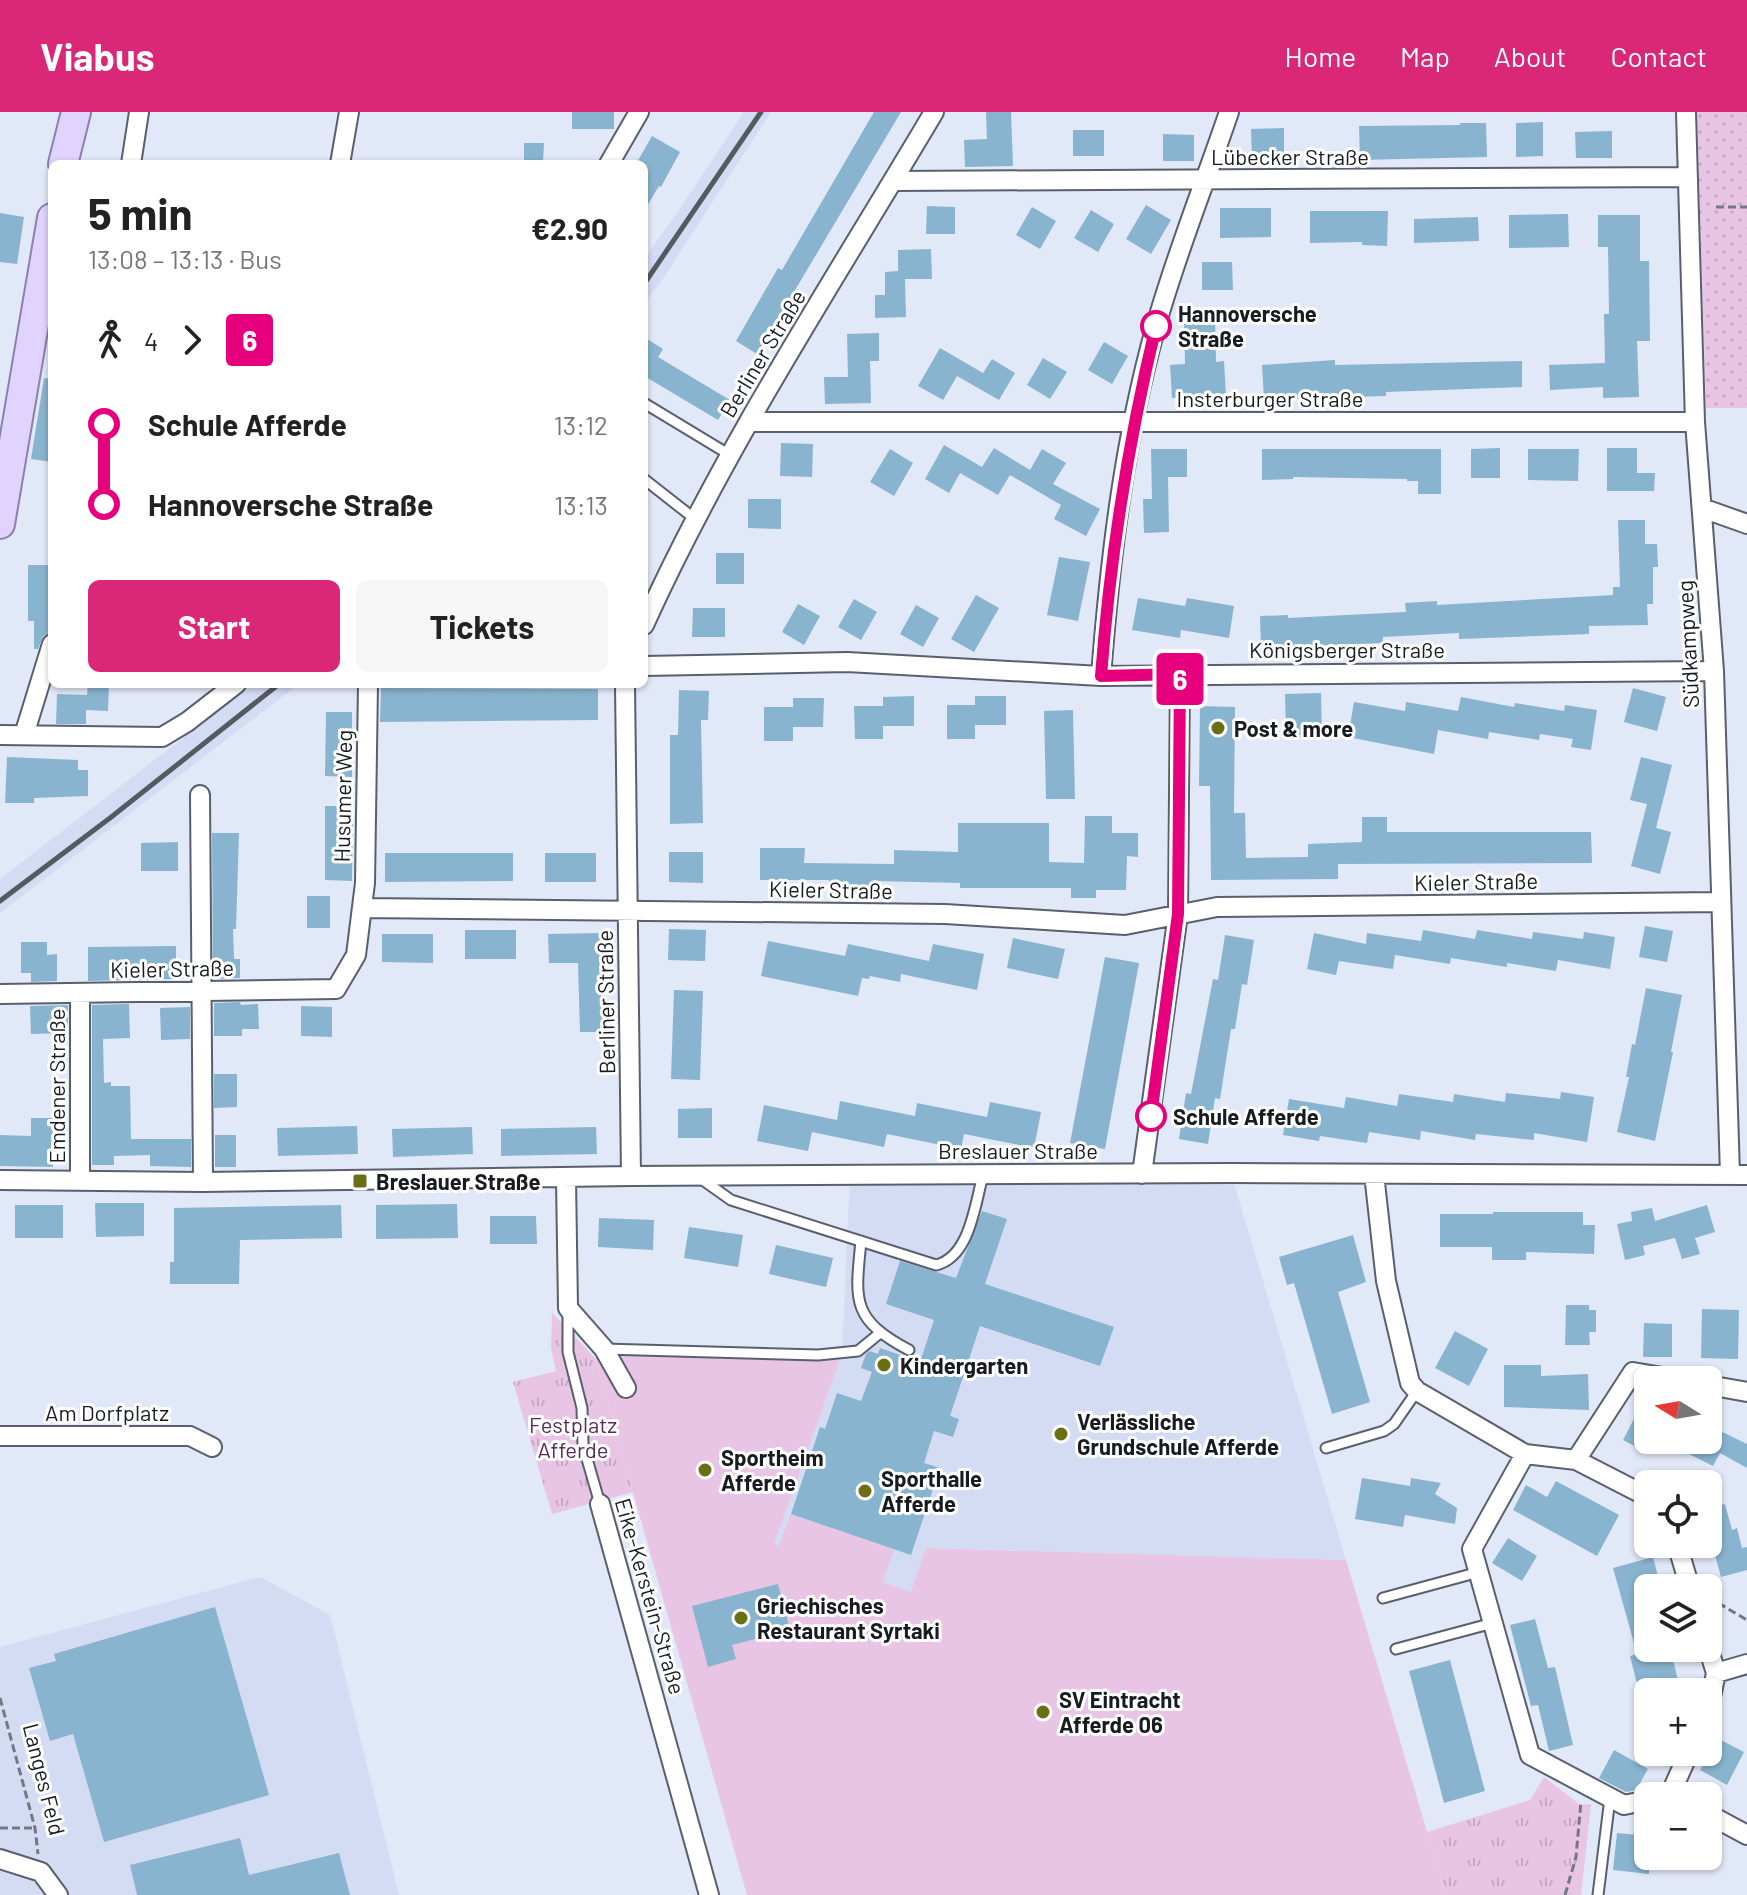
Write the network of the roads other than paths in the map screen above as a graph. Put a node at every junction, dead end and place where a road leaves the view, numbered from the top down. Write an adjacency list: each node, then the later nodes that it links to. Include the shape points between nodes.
1 (76, 112): 8 (main road)
2 (139, 112): 9 (street)
3 (349, 112): 10 (street)
4 (639, 112): 11 (street)
5 (934, 112): 13 (street, Berliner Straße)
6 (1229, 112): 14 (street)
7 (1686, 112): 12 (street, Südkampweg)
8 (64, 160)
9 (132, 160)
10 (341, 160)
11 (611, 160)
12 (1688, 177): 14 (street, Lübecker Straße); 19 (street, Südkampweg)
13 (893, 181): 14 (street, Lübecker Straße); 17 (street, Berliner Straße)
14 (1206, 181): 18 (street, via 1156,325)
15 (48, 242): 24 (main road)
16 (648, 405): 20 (lane)
17 (749, 422): 18 (street, Insterburger Straße); 20 (street, Berliner Straße)
18 (1133, 422): 19 (street, Insterburger Straße); 31 (street, via 1108,582)
19 (1695, 422): 22 (street, Südkampweg)
20 (730, 455): 23 (street, Berliner Straße)
21 (648, 482): 23 (lane)
22 (1702, 508): 25 (street); 29 (street, Südkampweg)
23 (695, 519): 26 (street, Berliner Straße)
24 (0, 524)
25 (1747, 524)
26 (648, 616)
27 (48, 657): 36 (street)
28 (648, 666): 31 (street, Königsberger Straße, via 847,662)
29 (1714, 671): 30 (street, Königsberger Straße); 38 (street, Südkampweg)
30 (1180, 674): 31 (street, Königsberger Straße); 41 (street)
31 (1101, 676)
32 (231, 688): 36 (street, via 162,737)
33 (368, 688): 39 (street, Husumer Weg)
34 (625, 688): 40 (street, Berliner Straße)
35 (0, 735): 36 (street)
36 (24, 735)
37 (200, 795): 42 (street)
38 (1720, 902): 41 (street, Kieler Straße, via 1217,907); 48 (street, Südkampweg)
39 (362, 908): 40 (street, Kieler Straße); 42 (street, Kieler Straße, via 356,955 336,989)
40 (627, 911): 41 (street, Kieler Straße, via 945,914 1125,925); 49 (street, Berliner Straße)
41 (1178, 914): 46 (street)
42 (201, 992): 43 (street, Kieler Straße); 54 (street)
43 (80, 993): 44 (street, Kieler Straße); 53 (street, Emdener Straße)
44 (0, 994)
45 (983, 1174): 46 (street, Breslauer Straße); 50 (street, Breslauer Straße); 55 (lane, via 960,1249 948,1262 936,1265)
46 (1142, 1174): 47 (street, Breslauer Straße)
47 (1374, 1174): 48 (street, Breslauer Straße); 63 (street, via 1386,1281 1410,1383)
48 (1738, 1174)
49 (631, 1176): 50 (street, Breslauer Straße); 51 (street, Breslauer Straße)
50 (697, 1176): 55 (lane, via 731,1200)
51 (566, 1178): 54 (street, Breslauer Straße); 56 (street)
52 (0, 1180): 53 (street, Breslauer Straße)
53 (80, 1180): 54 (street, Breslauer Straße)
54 (203, 1182)
55 (861, 1241): 57 (lane, via 859,1308)
56 (568, 1308): 58 (street); 71 (lane, Eike-Kerstein-Straße, via 568,1352 582,1408 583,1445)
57 (880, 1333): 58 (lane, via 858,1351 818,1355); 59 (lane)
58 (604, 1349): 61 (street)
59 (909, 1350)
60 (1634, 1372): 69 (street)
61 (626, 1388)
62 (1722, 1388): 64 (street)
63 (1417, 1391): 67 (lane, via 1384,1431); 68 (street)
64 (1747, 1392)
65 (0, 1436): 66 (street, Am Dorfplatz, via 190,1436)
66 (212, 1447)
67 (1326, 1448)
68 (1525, 1454): 69 (street); 72 (street, via 1472,1549)
69 (1576, 1460): 70 (street)
70 (1634, 1490)
71 (600, 1504): 86 (street, Eike-Kerstein-Straße)
72 (1479, 1572): 73 (lane); 74 (street)
73 (1383, 1598)
74 (1493, 1623): 75 (lane); 80 (street, via 1530,1755)
75 (1396, 1649)
76 (1713, 1662): 78 (street)
77 (1747, 1664): 78 (street)
78 (1716, 1673): 79 (street)
79 (1715, 1678)
80 (1610, 1798): 81 (street, via 1624,1805); 87 (lane)
81 (1634, 1803)
82 (1722, 1822): 83 (street)
83 (1747, 1835)
84 (0, 1859): 85 (street, via 41,1872)
85 (58, 1895)
86 (709, 1895)
87 (1598, 1895)

